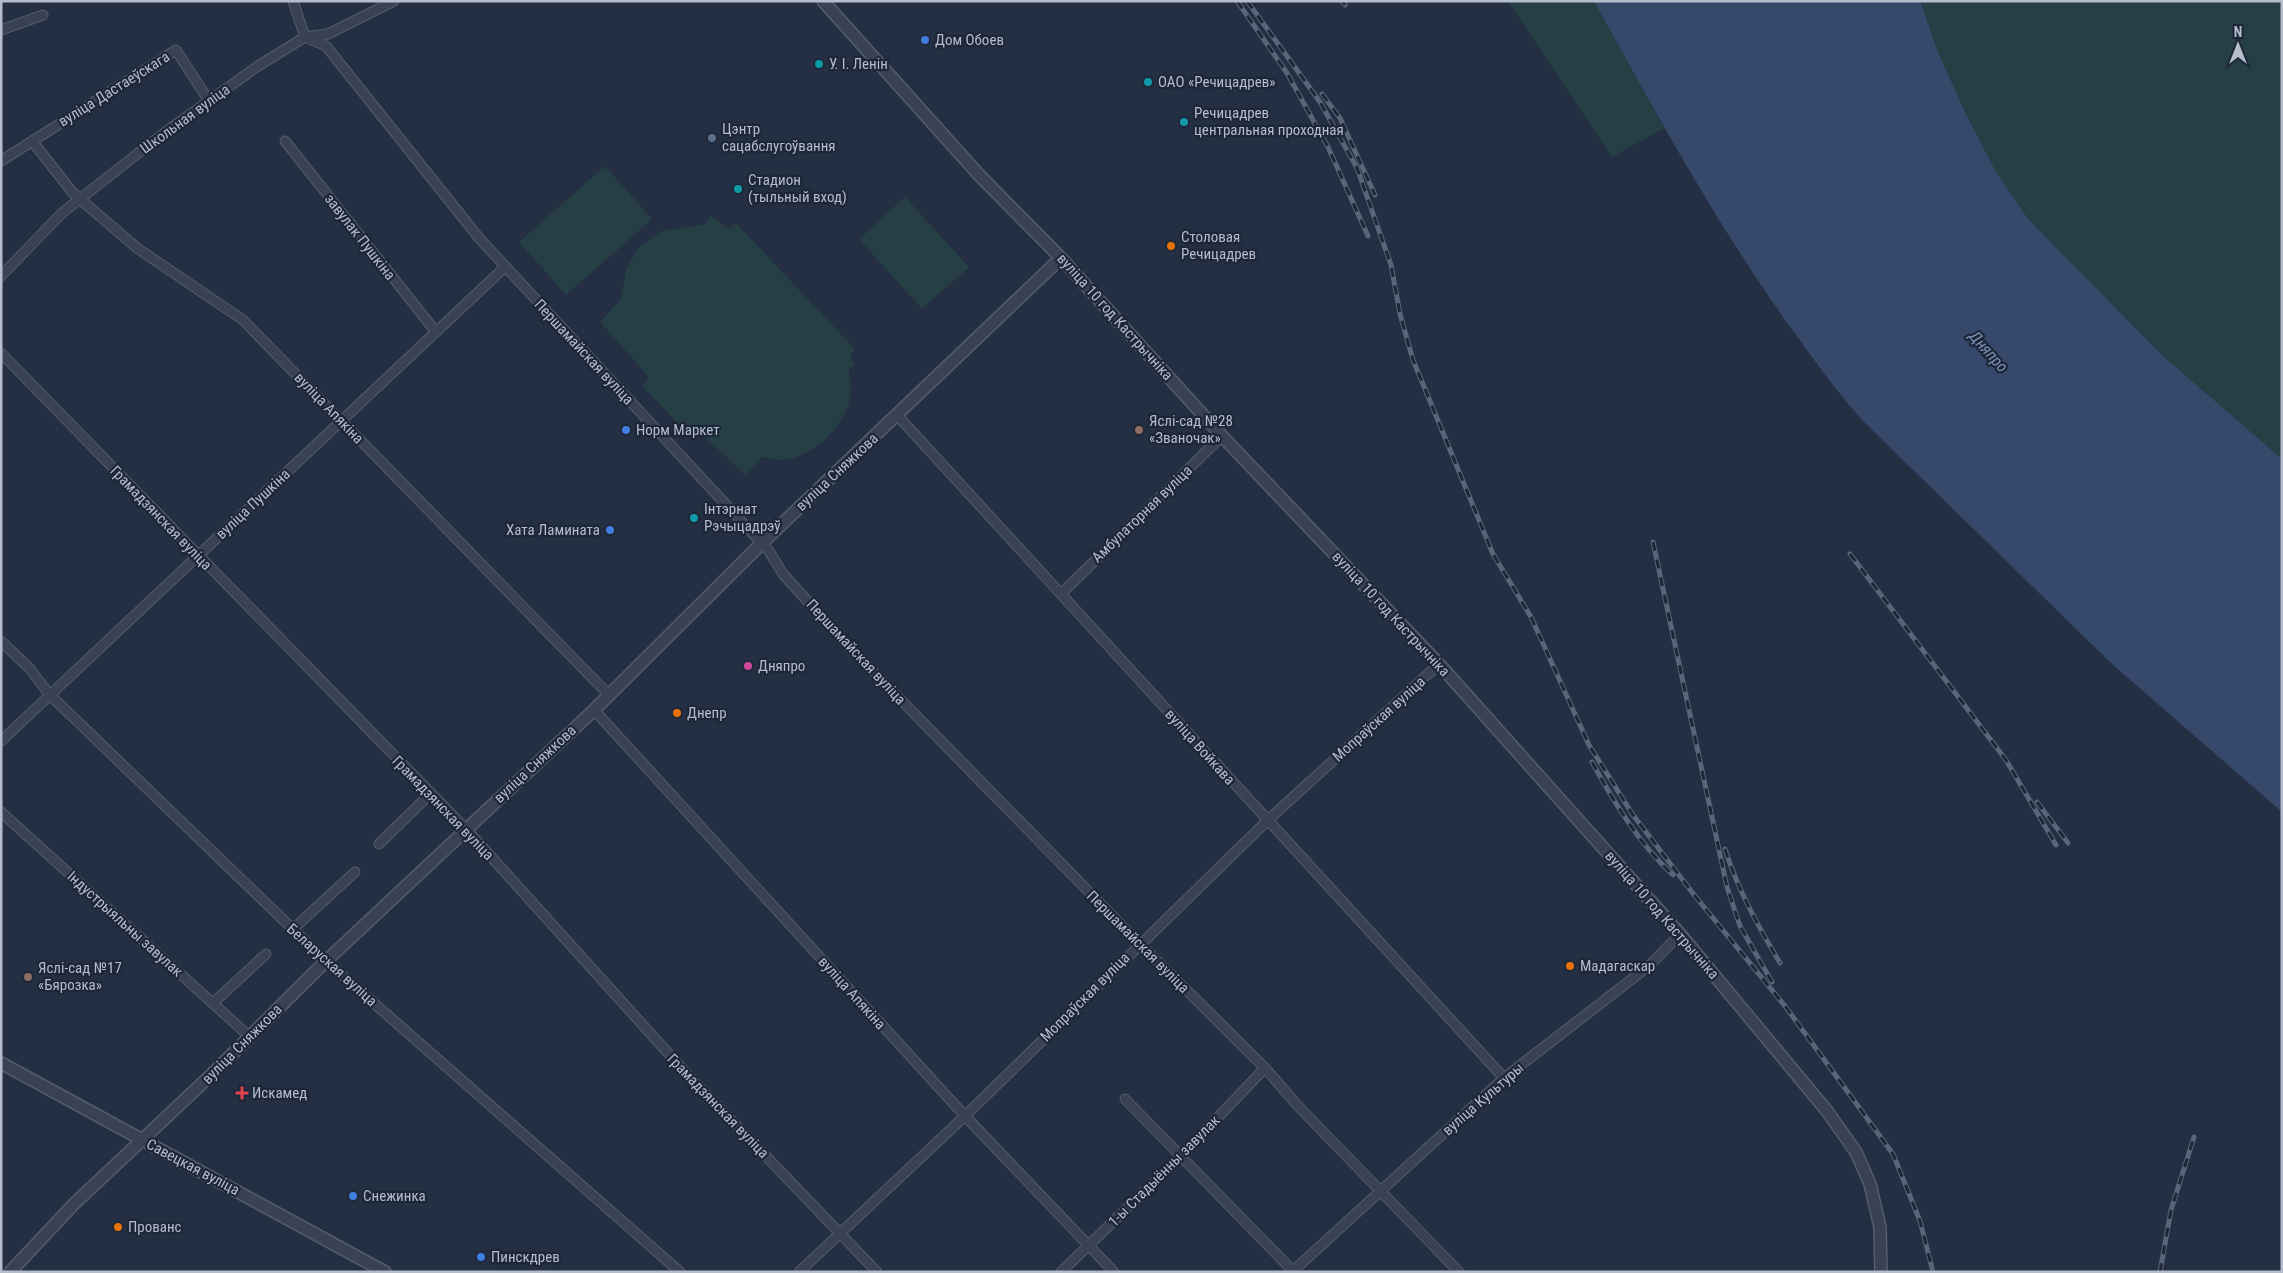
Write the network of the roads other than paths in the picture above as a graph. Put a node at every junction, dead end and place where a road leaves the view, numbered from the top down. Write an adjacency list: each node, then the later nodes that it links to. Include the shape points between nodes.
1 (293, 1): 6 (street)
2 (394, 1): 6 (street, Школьная вуліца, via 328,34)
3 (822, 1): 12 (street, вуліца 10 год Кастрычніка, via 980,176)
4 (42, 15): 5 (street)
5 (1, 30)
6 (305, 37): 7 (street, Школьная вуліца); 13 (street, Першамайская вуліца, via 326,46)
7 (209, 101): 8 (street, вуліца Дастаеўскага, via 176,50); 11 (street, Школьная вуліца)
8 (32, 141): 10 (street, вуліца Дастаеўскага); 11 (street, вуліца Апякіна)
9 (285, 141): 15 (street, завулак Пушкіна)
10 (1, 161)
11 (80, 199): 14 (street, Школьная вуліца, via 62,213); 18 (street, вуліца Апякіна, via 137,248 243,320)
12 (1061, 258): 17 (street, вуліца Сняжкова); 19 (street, вуліца 10 год Кастрычніка)
13 (505, 267): 15 (street, вуліца Пушкіна); 20 (street, Першамайская вуліца)
14 (1, 276)
15 (436, 332): 18 (street, вуліца Пушкіна)
16 (1, 352): 21 (street, Грамадзянская вуліца)
17 (897, 415): 20 (street, вуліца Сняжкова); 22 (street, вуліца Войкава)
18 (342, 421): 21 (street, вуліца Пушкіна); 26 (street, вуліца Апякіна)
19 (1222, 436): 22 (street, Амбулаторная вуліца); 24 (street, вуліца 10 год Кастрычніка)
20 (762, 543): 26 (street, вуліца Сняжкова); 37 (street, Першамайская вуліца, via 783,574 850,648)
21 (197, 556): 25 (street, вуліца Пушкіна); 29 (street, Грамадзянская вуліца)
22 (1062, 593): 31 (street, вуліца Войкава)
23 (1, 641): 25 (street, Беларуская вуліца)
24 (1439, 664): 31 (street, Мопраўская вуліца); 36 (street, вуліца 10 год Кастрычніка)
25 (49, 694): 28 (street, вуліца Пушкіна); 35 (street, Беларуская вуліца)
26 (609, 695): 27 (street, вуліца Сняжкова)
27 (594, 710): 32 (street, вуліца Сняжкова); 46 (street, вуліца Апякіна)
28 (1, 741)
29 (430, 794): 32 (street, Грамадзянская вуліца); 33 (street)
30 (1, 812): 40 (street, Індустрыяльны завулак)
31 (1267, 821): 37 (street, Мопраўская вуліца); 44 (street, вуліца Войкава)
32 (466, 829): 39 (street, вуліца Сняжкова); 50 (street, Грамадзянская вуліца, via 687,1074)
33 (379, 844)
34 (355, 872): 35 (street)
35 (293, 929): 39 (street, Беларуская вуліца)
36 (1680, 934): 44 (street, вуліца Культуры, via 1650,965); 61 (street, вуліца 10 год Кастрычніка, via 1827,1111 1856,1152 1870,1184 1880,1227)
37 (1139, 943): 43 (street, Першамайская вуліца); 46 (street, Мопраўская вуліца)
38 (266, 954): 40 (street)
39 (326, 961): 41 (street, вуліца Сняжкова); 54 (street, Беларуская вуліца)
40 (214, 1003): 41 (street, Індустрыяльны завулак)
41 (249, 1036): 47 (street, вуліца Сняжкова)
42 (1, 1063): 47 (street, Савецкая вуліца)
43 (1265, 1068): 48 (street, 1-ы Стадыённы завулак); 49 (street, Першамайская вуліца)
44 (1504, 1078): 49 (street, вуліца Культуры)
45 (1125, 1099): 48 (street)
46 (964, 1116): 50 (street, Мопраўская вуліца); 51 (street, вуліца Апякіна)
47 (142, 1140): 52 (street, вуліца Сняжкова, via 74,1204); 53 (street, Савецкая вуліца)
48 (1180, 1157): 51 (street, 1-ы Стадыённы завулак); 59 (street)
49 (1380, 1190): 59 (street, вуліца Культуры); 60 (street, Першамайская вуліца)
50 (840, 1233): 55 (street, Мопраўская вуліца); 56 (street, Грамадзянская вуліца)
51 (1088, 1245): 57 (street, 1-ы Стадыённы завулак); 58 (street, вуліца Апякіна)
52 (10, 1272)
53 (385, 1272)
54 (680, 1272)
55 (799, 1272)
56 (878, 1272)
57 (1061, 1272)
58 (1114, 1272)
59 (1293, 1272)
60 (1459, 1272)
61 (1881, 1272)

